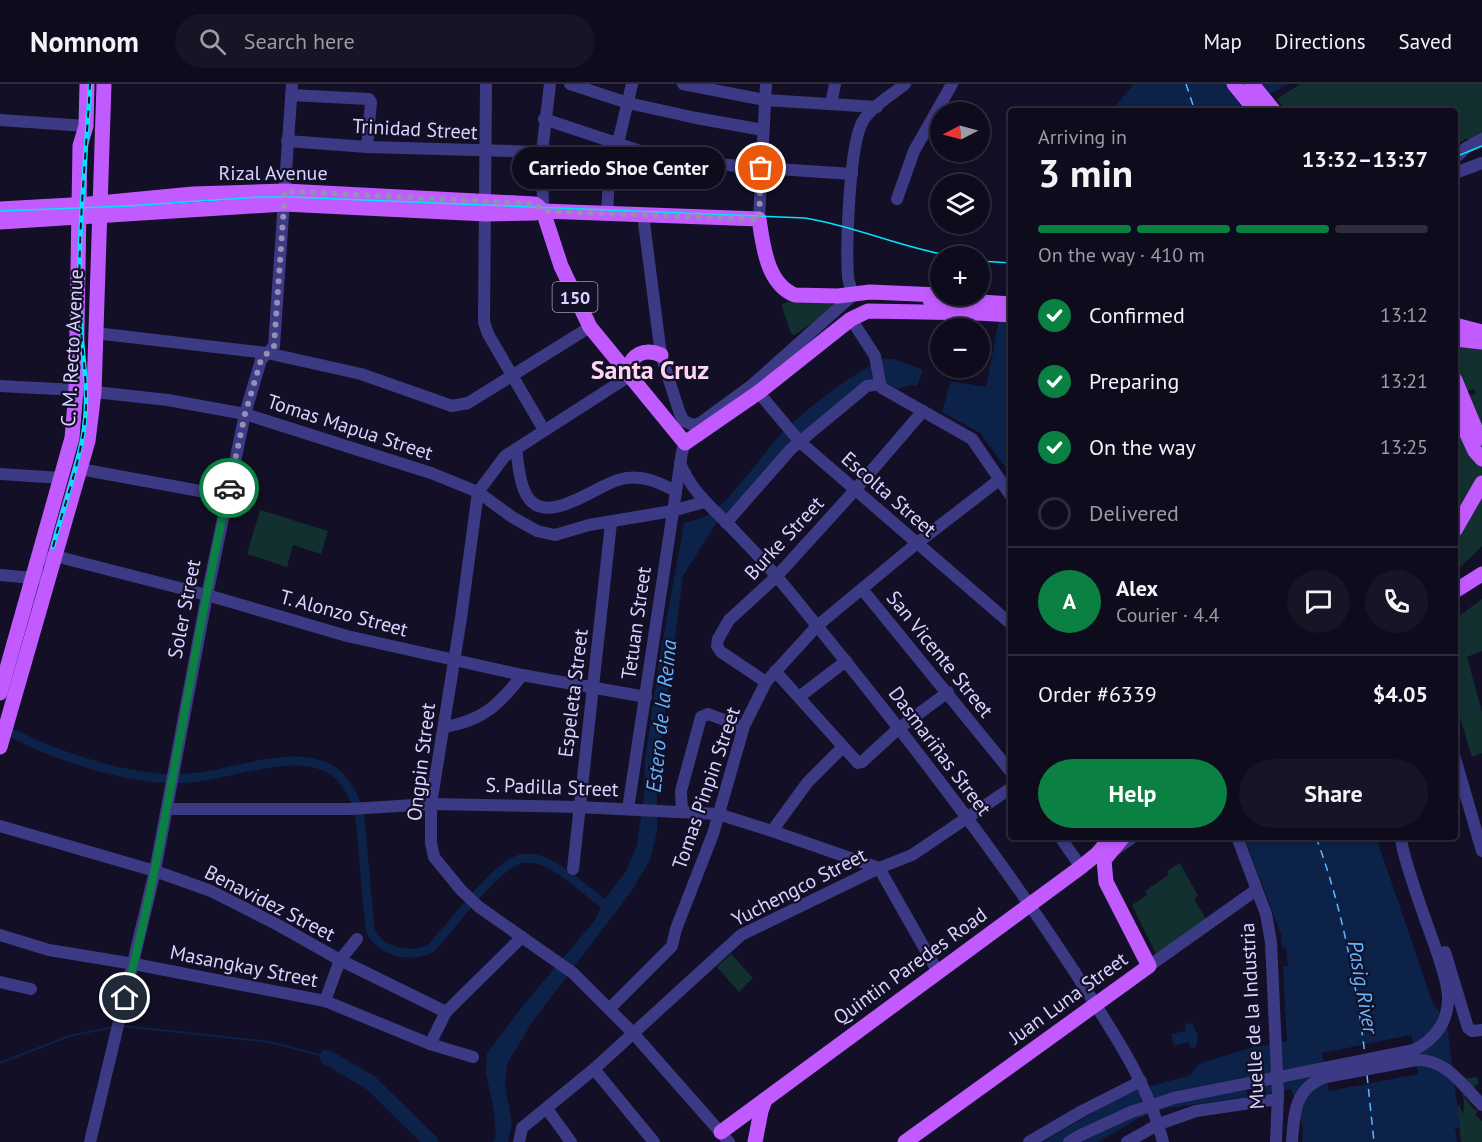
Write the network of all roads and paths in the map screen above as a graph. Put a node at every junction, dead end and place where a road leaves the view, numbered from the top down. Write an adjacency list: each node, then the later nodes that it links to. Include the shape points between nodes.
1 (87, 84): 23 (main road, C. M. Recto Avenue)
2 (104, 84): 40 (main road, C. M. Recto Avenue)
3 (486, 84): 29 (street)
4 (550, 84): 21 (street)
5 (570, 84): 16 (street)
6 (632, 84): 16 (street)
7 (683, 84): 15 (street)
8 (766, 84): 15 (street)
9 (835, 84): 17 (street)
10 (905, 84): 18 (street)
11 (952, 84): 37 (street, via 914,151)
12 (1234, 84): 19 (main road)
13 (1252, 84): 20 (main road)
14 (291, 90): 26 (street, Soler Street); 28 (street, via 369,99)
15 (765, 99): 17 (street); 24 (street)
16 (628, 103): 24 (street); 27 (street)
17 (831, 104): 18 (street)
18 (877, 107): 35 (street, via 862,122)
19 (1254, 108)
20 (1272, 108)
21 (544, 119): 27 (street); 30 (street)
22 (0, 120): 23 (street)
23 (86, 126): 40 (main road, C. M. Recto Avenue, via 90,147)
24 (763, 130): 33 (street)
25 (1482, 139): 31 (street)
26 (287, 141): 28 (street, Trinidad Street); 36 (street, Soler Street)
27 (614, 142): 33 (street, via 664,159); 42 (street)
28 (367, 147): 29 (street, Trinidad Street)
29 (486, 152): 30 (street, Trinidad Street); 38 (street)
30 (542, 152): 41 (street)
31 (1458, 154)
32 (1482, 163): 34 (street)
33 (761, 168): 35 (street); 44 (street)
34 (1458, 172)
35 (852, 174): 47 (street, via 848,279)
36 (284, 198): 38 (main road, Rizal Avenue); 40 (main road, Rizal Avenue, via 193,194); 59 (street, Soler Street, via 274,346)
37 (897, 199)
38 (486, 207): 41 (main road, Rizal Avenue, via 536,204); 62 (street, via 484,322)
39 (0, 208): 40 (main road, Rizal Avenue)
40 (89, 210): 45 (main road, Rizal Avenue); 56 (main road, C. M. Recto Avenue); 67 (main road, C. M. Recto Avenue, via 83,372)
41 (543, 211): 42 (main road, Rizal Avenue); 54 (main road, 150, via 561,266)
42 (607, 213): 43 (main road, Rizal Avenue)
43 (643, 215): 44 (main road, Rizal Avenue); 60 (street)
44 (759, 219): 47 (main road, via 774,279 782,287 795,295)
45 (0, 222)
46 (930, 294): 47 (main road, via 870,291)
47 (853, 295): 50 (main road); 66 (street)
48 (1008, 305): 50 (main road, bridge)
49 (985, 306): 50 (main road)
50 (984, 309): 51 (main road, bridge); 52 (main road, via 868,311)
51 (1008, 314)
52 (850, 319): 63 (street, via 877,362); 66 (main road)
53 (1458, 326): 55 (main road)
54 (590, 327): 61 (main road, 150); 62 (street)
55 (1482, 332)
56 (95, 333): 59 (street); 68 (main road, C. M. Recto Avenue)
57 (1458, 339): 58 (main road)
58 (1482, 342)
59 (267, 353): 62 (street, via 361,374 452,406 468,403); 70 (street, Soler Street, via 261,360)
60 (661, 355): 61 (main road, via 652,351 635,356); 66 (street, via 680,414 688,424 700,423)
61 (629, 373): 72 (street, Ongpin Street); 75 (main road, 150)
62 (511, 376): 72 (street)
63 (880, 382): 69 (street); 74 (street, via 867,386)
64 (0, 386): 67 (street, Tomas Mapua Street)
65 (1458, 387): 73 (main road)
66 (755, 388): 74 (street, Escolta Street); 75 (main road)
67 (76, 390): 68 (street, Tomas Mapua Street); 81 (main road, C. M. Recto Avenue, via 72,438)
68 (94, 392): 70 (street, Tomas Mapua Street); 79 (main road, C. M. Recto Avenue)
69 (922, 411): 82 (street, via 972,440); 84 (street, Burke Street)
70 (245, 414): 86 (street, Tomas Mapua Street, via 431,472); 88 (street, Soler Street)
71 (1458, 414): 77 (main road)
72 (544, 430): 76 (street, Ongpin Street)
73 (1482, 438)
74 (798, 440): 84 (street, Escolta Street); 91 (street)
75 (685, 443): 78 (street, Tetuan Street)
76 (516, 449): 85 (street, via 523,489 544,508 558,507 619,479 652,479); 86 (street, Ongpin Street, via 505,456)
77 (1482, 459)
78 (680, 463): 85 (street, Tetuan Street); 89 (street, Dasmariñas Street, via 694,490)
79 (80, 469): 88 (street); 95 (main road, C. M. Recto Avenue)
80 (0, 474): 81 (street)
81 (60, 478): 97 (main road, C. M. Recto Avenue)
82 (999, 480): 87 (street); 94 (street, Tomas Pinpin Street)
83 (1482, 483): 93 (main road)
84 (855, 490): 94 (street, Escolta Street); 100 (street, Burke Street)
85 (676, 491): 90 (street, Tetuan Street)
86 (478, 492): 92 (street, Tomas Mapua Street, via 537,531 555,535); 107 (street, Ongpin Street)
87 (1008, 492)
88 (227, 496): 104 (street, Soler Street)
89 (709, 506): 90 (street); 91 (street, Dasmariñas Street)
90 (672, 511): 92 (street, Tomas Mapua Street); 115 (street, Tetuan Street)
91 (724, 521): 100 (street, Dasmariñas Street)
92 (611, 523): 112 (street, Espeleta Street)
93 (1458, 525)
94 (916, 544): 102 (street, Tomas Pinpin Street); 105 (street, Escolta Street)
95 (55, 556): 97 (street, via 48,557); 99 (main road, C. M. Recto Avenue); 104 (street, T. Alonzo Street)
96 (1482, 565): 101 (main road)
97 (35, 571): 98 (street); 99 (street); 114 (main road, C. M. Recto Avenue)
98 (0, 575)
99 (49, 575): 120 (main road, C. M. Recto Avenue)
100 (777, 576): 106 (street, Dasmariñas Street); 111 (street, Burke Street, via 729,620 717,646)
101 (1476, 577): 103 (main road)
102 (862, 589): 106 (street, Tomas Pinpin Street); 113 (street, San Vicente Street)
103 (1458, 589)
104 (207, 595): 107 (street, T. Alonzo Street, via 347,636); 127 (street, Soler Street)
105 (1008, 621)
106 (817, 626): 108 (street, Dasmariñas Street); 109 (street, Tomas Pinpin Street)
107 (454, 660): 110 (street, T. Alonzo Street); 117 (street, Ongpin Street)
108 (846, 661): 116 (street); 119 (street, Dasmariñas Street)
109 (775, 671): 111 (street, Tomas Pinpin Street); 116 (street)
110 (522, 675): 112 (street, T. Alonzo Street); 117 (street, via 495,707 478,717)
111 (766, 682): 118 (street, Tomas Pinpin Street)
112 (592, 688): 115 (street, T. Alonzo Street); 126 (street, Espeleta Street)
113 (948, 692): 119 (street); 122 (street, San Vicente Street)
114 (0, 693)
115 (646, 697): 128 (street, Tetuan Street)
116 (799, 697): 121 (street)
117 (444, 727): 125 (street, Ongpin Street)
118 (743, 727): 129 (street, via 708,714 701,717 681,791); 130 (street, Tomas Pinpin Street)
119 (898, 729): 121 (street, via 862,762 854,761); 131 (street, Dasmariñas Street)
120 (0, 747)
121 (843, 747): 133 (street, via 807,783)
122 (1008, 768)
123 (1458, 768): 139 (street)
124 (1008, 790): 131 (street, Yuchengco Street)
125 (431, 804): 126 (street, S. Padilla Street); 127 (street, S. Padilla Street, via 350,809); 148 (street, Ongpin Street, via 434,857 465,895)
126 (579, 807): 128 (street, S. Padilla Street); 141 (street, Espeleta Street)
127 (168, 809): 143 (street, Soler Street)
128 (635, 810): 129 (street, S. Padilla Street)
129 (682, 811): 130 (street, S. Padilla Street)
130 (718, 814): 133 (street, S. Padilla Street); 158 (street, Tomas Pinpin Street, via 672,946)
131 (967, 819): 142 (street, Yuchengco Street, via 912,855); 146 (street, Dasmariñas Street)
132 (0, 826): 143 (street, Benavidez Street)
133 (772, 831): 142 (street, S. Padilla Street)
134 (1062, 840): 140 (street)
135 (1238, 840): 145 (street, Muelle de la Industria)
136 (1403, 840): 179 (street, bridge, via 1448,1002 1440,1028 1432,1038 1414,1050 1174,1098 1131,1112)
137 (1404, 840): 160 (street, via 1457,986 1468,1028)
138 (1112, 844): 140 (main road, Quintin Paredes Road); 144 (main road, via 1104,860)
139 (1482, 851)
140 (1081, 867): 144 (main road); 146 (main road, Quintin Paredes Road)
141 (573, 868)
142 (879, 868): 153 (street); 161 (street, Yuchengco Street, via 741,935)
143 (155, 871): 150 (street, Benavidez Street, via 211,891); 151 (street, Soler Street)
144 (1106, 882): 152 (main road)
145 (1256, 890): 152 (street, Juan Luna Street); 166 (street, Muelle de la Industria, via 1266,914 1270,942)
146 (1030, 903): 153 (main road, Quintin Paredes Road); 157 (street, Dasmariñas Street)
147 (0, 935): 151 (street, Masangkay Street, via 49,950)
148 (522, 937): 158 (street, Ongpin Street, via 573,973); 159 (street)
149 (357, 939): 150 (street)
150 (340, 960): 156 (street); 159 (street, Benavidez Street)
151 (134, 964): 156 (street, Masangkay Street); 173 (street, Soler Street)
152 (1149, 966): 157 (main road, Juan Luna Street)
153 (938, 972): 167 (main road, Quintin Paredes Road)
154 (0, 982): 155 (street)
155 (31, 989)
156 (325, 1002): 162 (street, Masangkay Street)
157 (1095, 1004): 165 (street, Dasmariñas Street); 172 (main road, Juan Luna Street)
158 (609, 1009): 161 (street, Ongpin Street)
159 (446, 1012): 162 (street)
160 (1482, 1030)
161 (633, 1033): 164 (street, Yuchengco Street); 171 (street, Ongpin Street)
162 (430, 1044): 163 (street, Masangkay Street)
163 (473, 1057)
164 (594, 1069): 169 (street, Yuchengco Street); 176 (street)
165 (1142, 1084): 170 (street, Dasmariñas Street); 178 (street, via 1082,1111)
166 (1278, 1094): 170 (street); 182 (street, Muelle de la Industria)
167 (765, 1100): 171 (main road, Quintin Paredes Road); 177 (main road)
168 (1482, 1105): 183 (street, via 1441,1065 1422,1060 1382,1066 1326,1077 1310,1085 1297,1103)
169 (547, 1109): 174 (street, Yuchengco Street, via 522,1128); 175 (street)
170 (1157, 1120): 180 (street); 181 (street, Dasmariñas Street)
171 (725, 1137)
172 (915, 1139)
173 (90, 1142)
174 (519, 1142)
175 (571, 1142)
176 (654, 1142)
177 (755, 1142)
178 (1029, 1142)
179 (1069, 1142)
180 (1127, 1142)
181 (1163, 1142)
182 (1276, 1142)
183 (1292, 1142)

